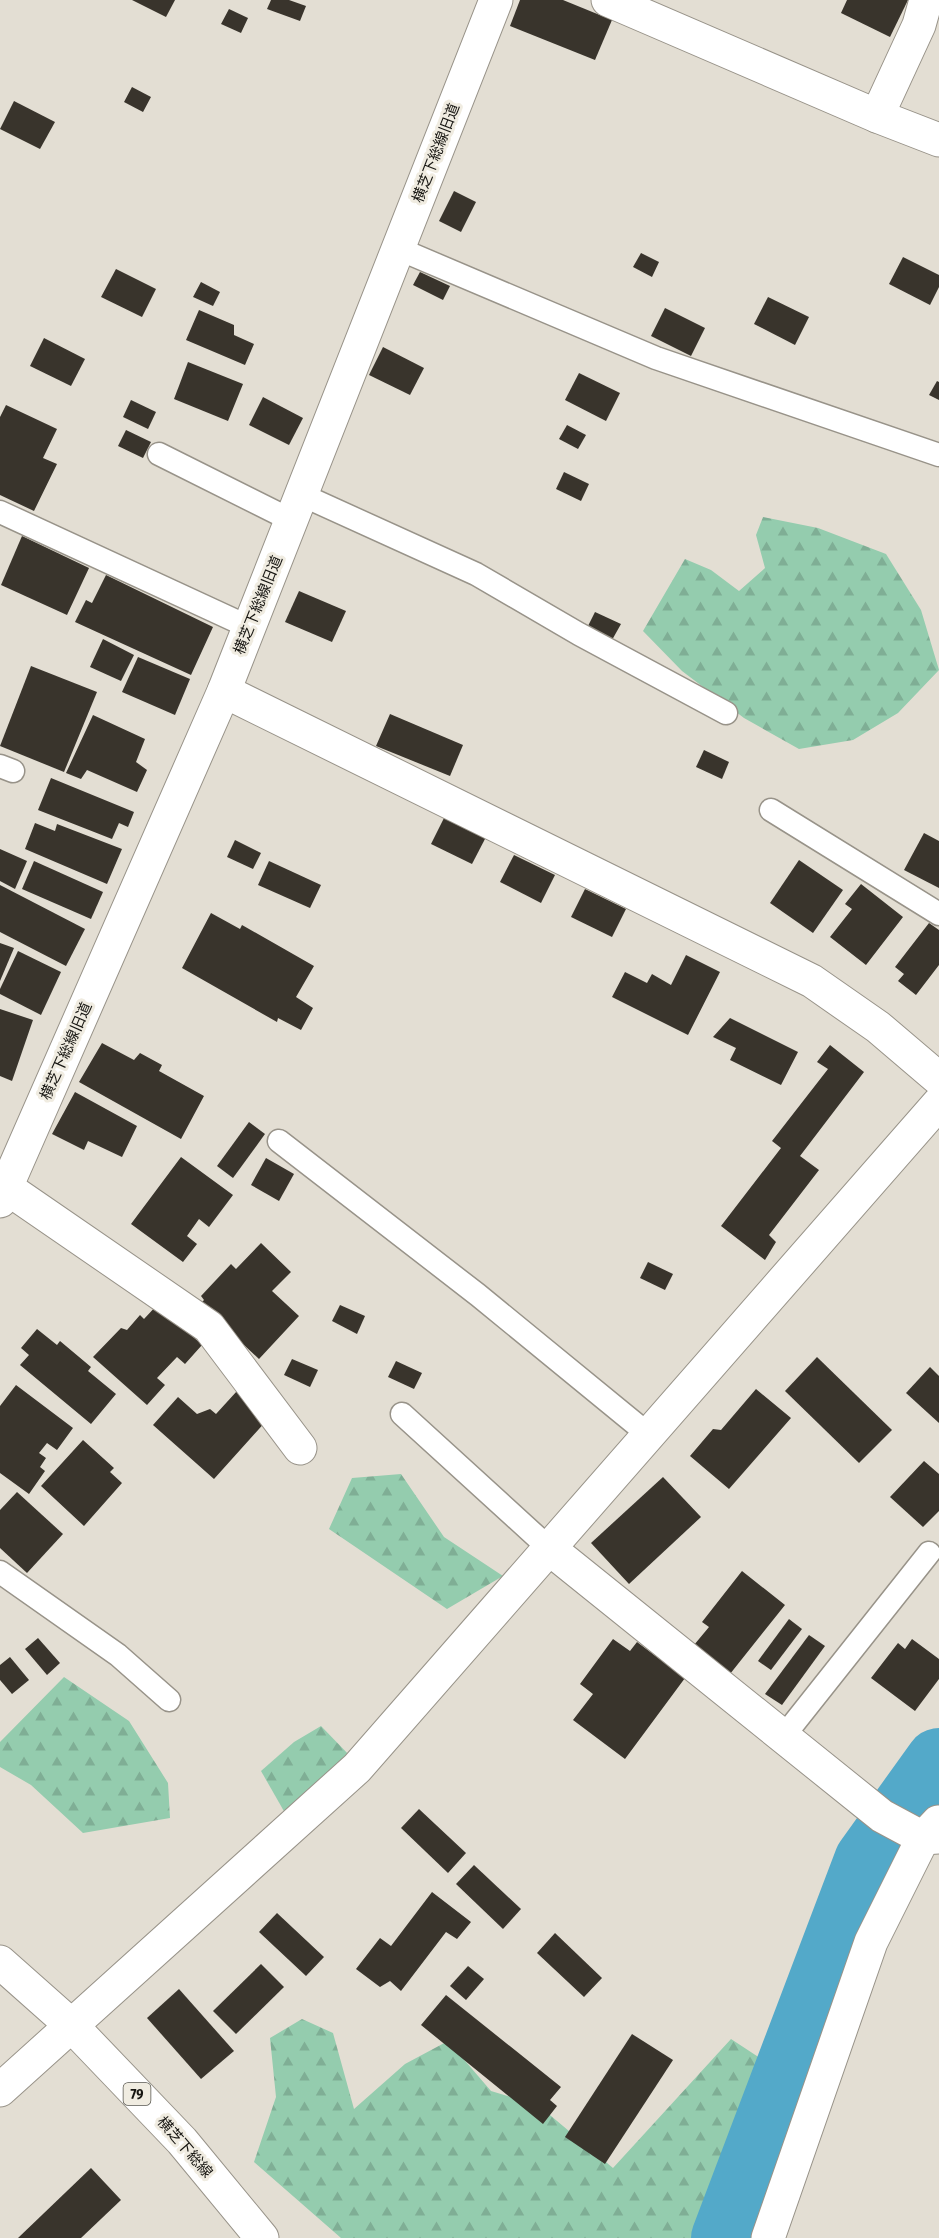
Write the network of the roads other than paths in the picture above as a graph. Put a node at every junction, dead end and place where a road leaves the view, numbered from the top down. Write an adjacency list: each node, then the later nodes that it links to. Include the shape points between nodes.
1 (496, 0): 6 (street, 横芝下総線旧道)
2 (608, 0): 4 (street)
3 (926, 0): 4 (street, via 919,25)
4 (877, 116): 5 (street)
5 (939, 140)
6 (399, 249): 8 (lane, via 656,358); 9 (street, 横芝下総線旧道)
7 (159, 454): 9 (lane)
8 (939, 455)
9 (297, 508): 11 (street, 横芝下総線旧道); 13 (lane, via 476,574)
10 (0, 512): 11 (lane)
11 (249, 627): 12 (street, 横芝下総線旧道)
12 (224, 691): 16 (street, via 812,981 879,1027); 19 (street, 横芝下総線旧道)
13 (726, 713)
14 (771, 810): 15 (lane)
15 (939, 914)
16 (939, 1079)
17 (939, 1103): 21 (street)
18 (279, 1141): 21 (lane, via 478,1295)
19 (3, 1195): 22 (street, via 209,1327)
20 (402, 1414): 23 (lane)
21 (649, 1435): 23 (street)
22 (300, 1448)
23 (550, 1548): 27 (street); 30 (street, via 357,1768)
24 (929, 1553): 27 (lane)
25 (0, 1572): 26 (lane, via 118,1655)
26 (169, 1700)
27 (783, 1737): 28 (street, via 882,1816)
28 (934, 1832): 33 (street, via 871,1942)
29 (0, 1962): 30 (street, 横芝下総線 / 79)
30 (70, 2025): 31 (street); 32 (street, 横芝下総線 / 79, via 182,2141)
31 (0, 2090)
32 (262, 2238)
33 (768, 2238)

